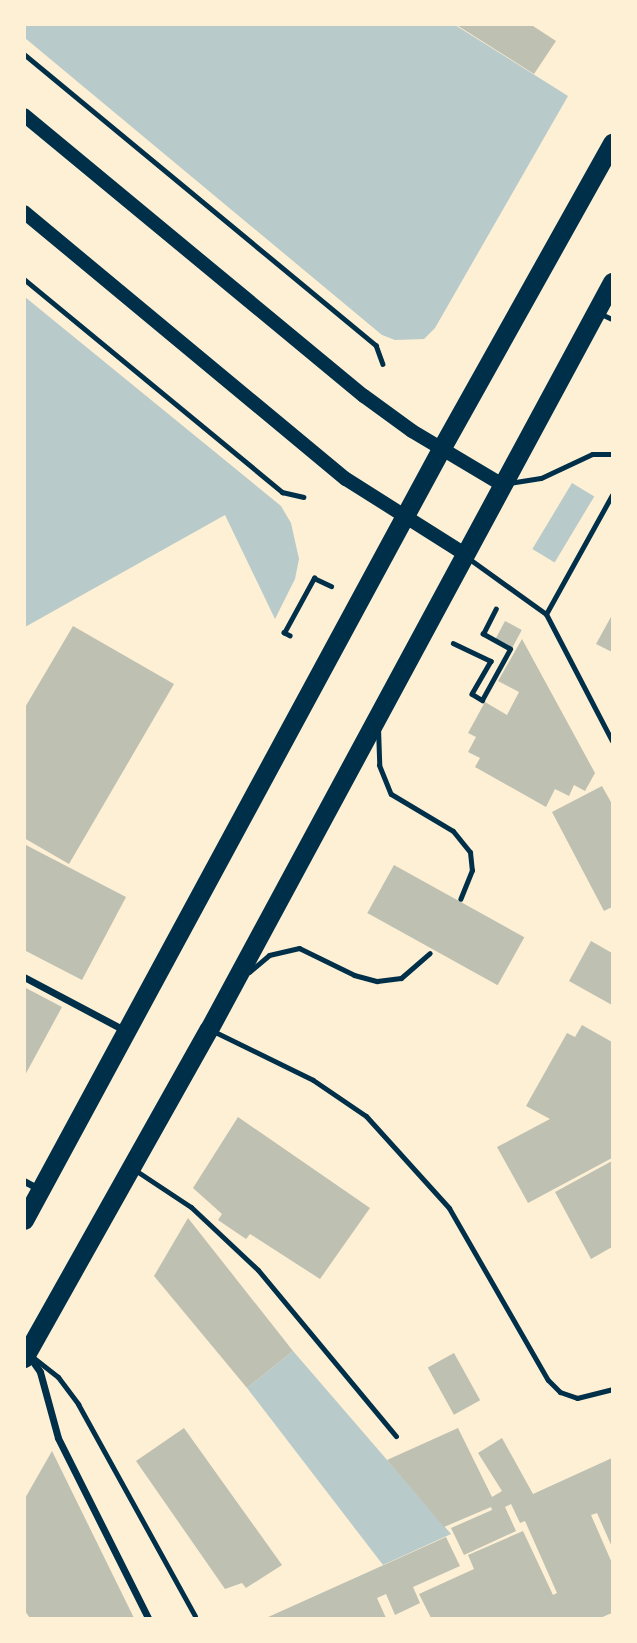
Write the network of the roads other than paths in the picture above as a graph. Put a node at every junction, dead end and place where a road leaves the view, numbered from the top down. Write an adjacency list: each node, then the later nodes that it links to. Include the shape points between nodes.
1 (24, 115): 6 (main road, via 364,396)
2 (612, 143): 6 (highway)
3 (24, 212): 10 (main road, via 346,479)
4 (612, 282): 5 (highway)
5 (604, 315): 8 (highway)
6 (441, 449): 8 (main road); 10 (highway)
7 (612, 454): 8 (lane, via 592,454 541,478)
8 (500, 484): 11 (highway)
9 (612, 495): 12 (lane)
10 (405, 515): 11 (main road); 20 (highway)
11 (463, 553): 12 (lane); 13 (highway)
12 (546, 614): 14 (lane)
13 (377, 716): 15 (lane, via 379,765 391,794 453,831 470,852 472,870); 18 (highway)
14 (612, 741)
15 (460, 899)
16 (430, 953): 18 (lane, via 401,978 377,981 354,975 311,951 286,949 269,955)
17 (24, 977): 20 (street)
18 (227, 994): 19 (highway)
19 (209, 1029): 21 (highway); 25 (lane, via 313,1080 366,1116 449,1208 548,1380 560,1392 577,1398 597,1397)
20 (127, 1031): 22 (highway)
21 (133, 1168): 24 (highway); 26 (lane, via 191,1207 258,1270)
22 (33, 1186): 23 (highway)
23 (24, 1220)
24 (25, 1354): 27 (lane, via 58,1377 78,1404); 28 (street, via 40,1372 58,1438)
25 (612, 1389)
26 (396, 1436)
27 (195, 1616)
28 (148, 1619)

